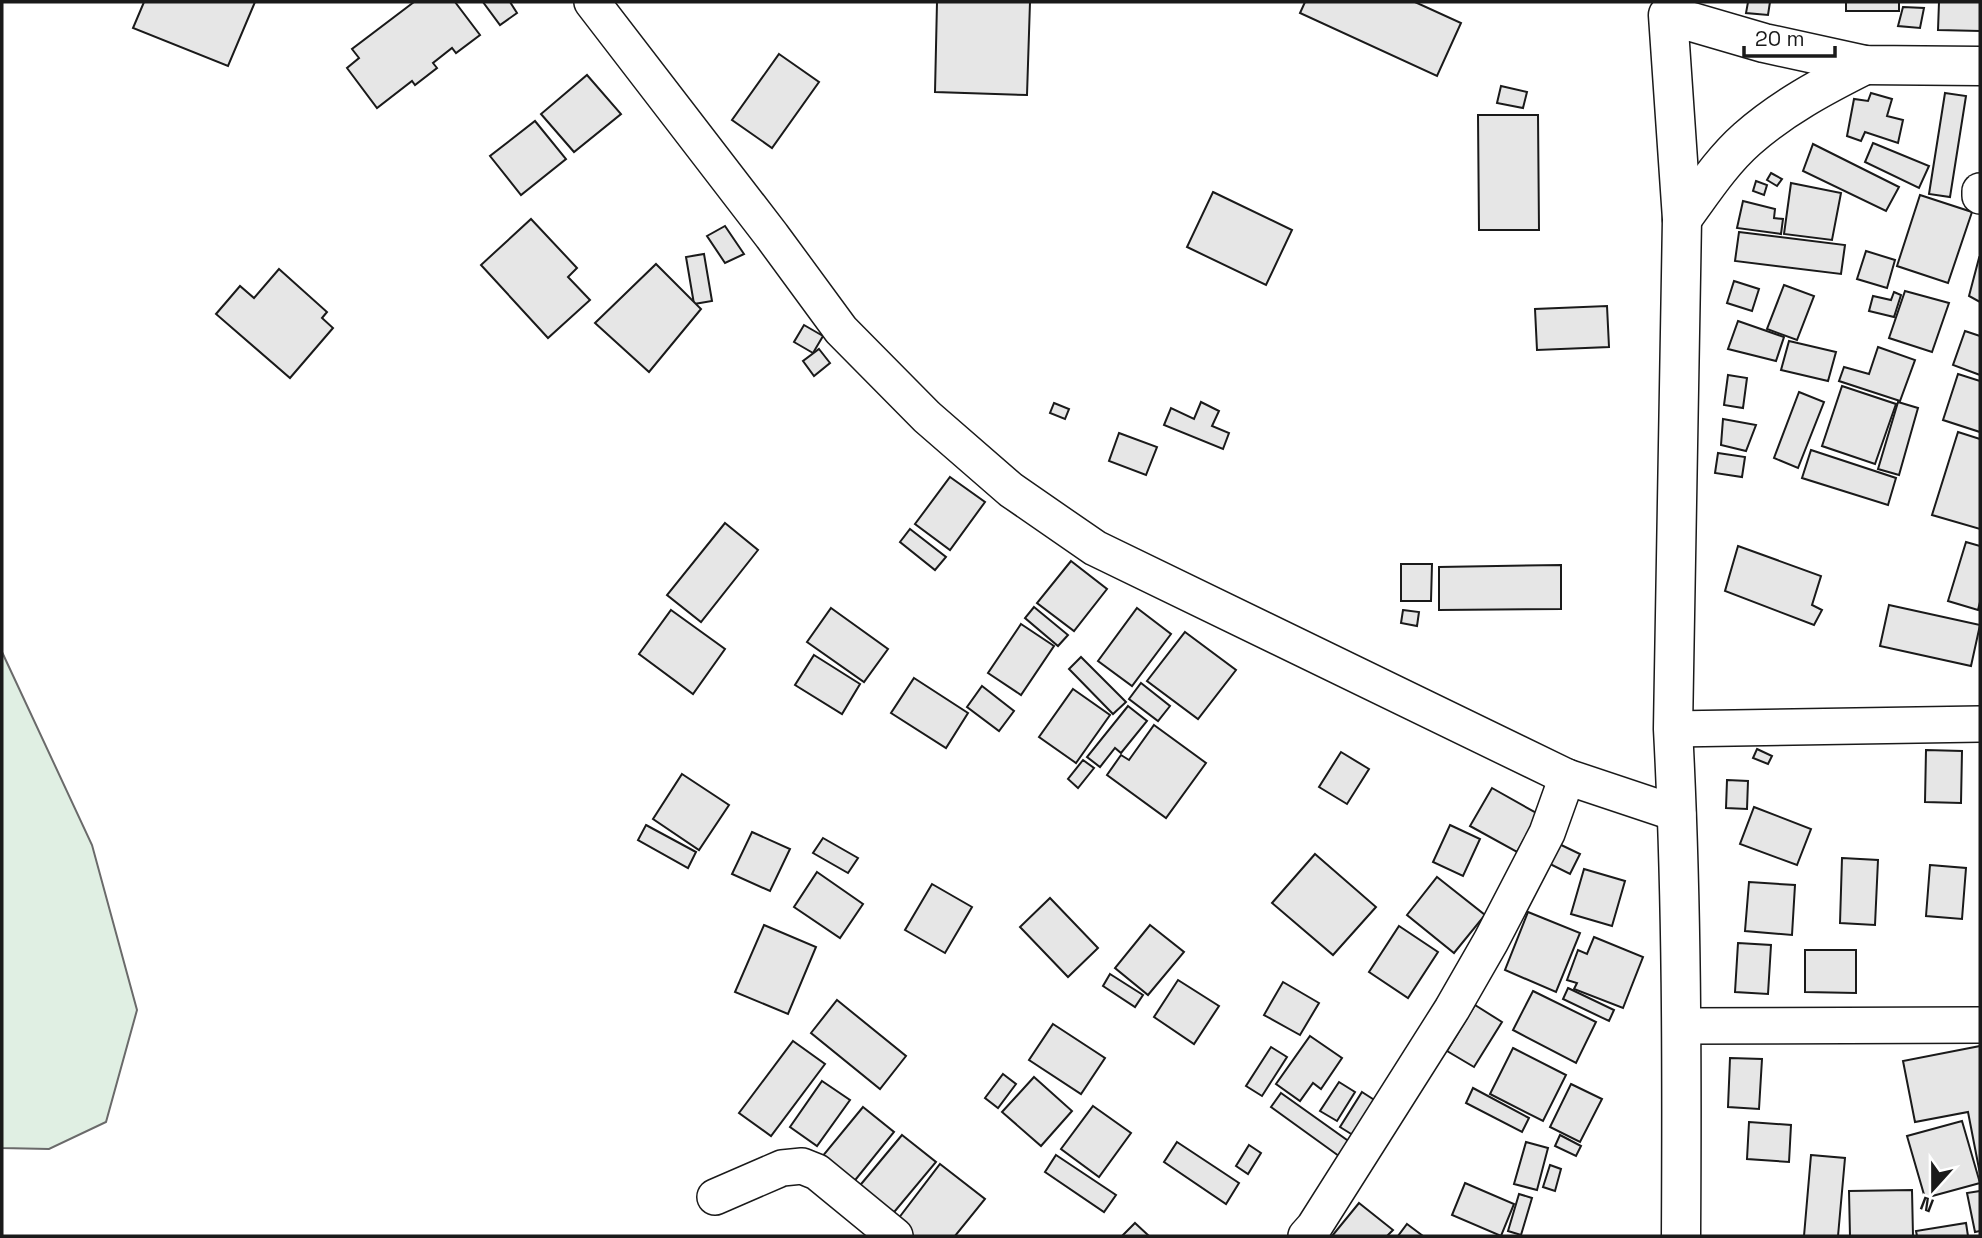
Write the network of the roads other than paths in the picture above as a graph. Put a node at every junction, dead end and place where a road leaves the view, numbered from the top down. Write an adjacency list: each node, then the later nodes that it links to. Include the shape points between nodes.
1 (592, 2): 8 (street, via 841,330 1011,491 1095,548)
2 (1667, 8): 3 (main road, via 1765,43); 5 (main road)
3 (1865, 65): 4 (main road); 5 (main road, via 1783,110 1745,140)
4 (1980, 66)
5 (1682, 219): 7 (main road)
6 (1980, 724): 7 (street)
7 (1673, 729): 9 (main road)
8 (1567, 777): 9 (street); 14 (street, via 1547,833 1491,942)
9 (1678, 814): 11 (main road)
10 (1980, 1025): 11 (street)
11 (1682, 1026): 15 (main road)
12 (715, 1197): 13 (street, via 782,1168 802,1166 817,1172)
13 (895, 1236)
14 (1306, 1236)
15 (1681, 1236)

